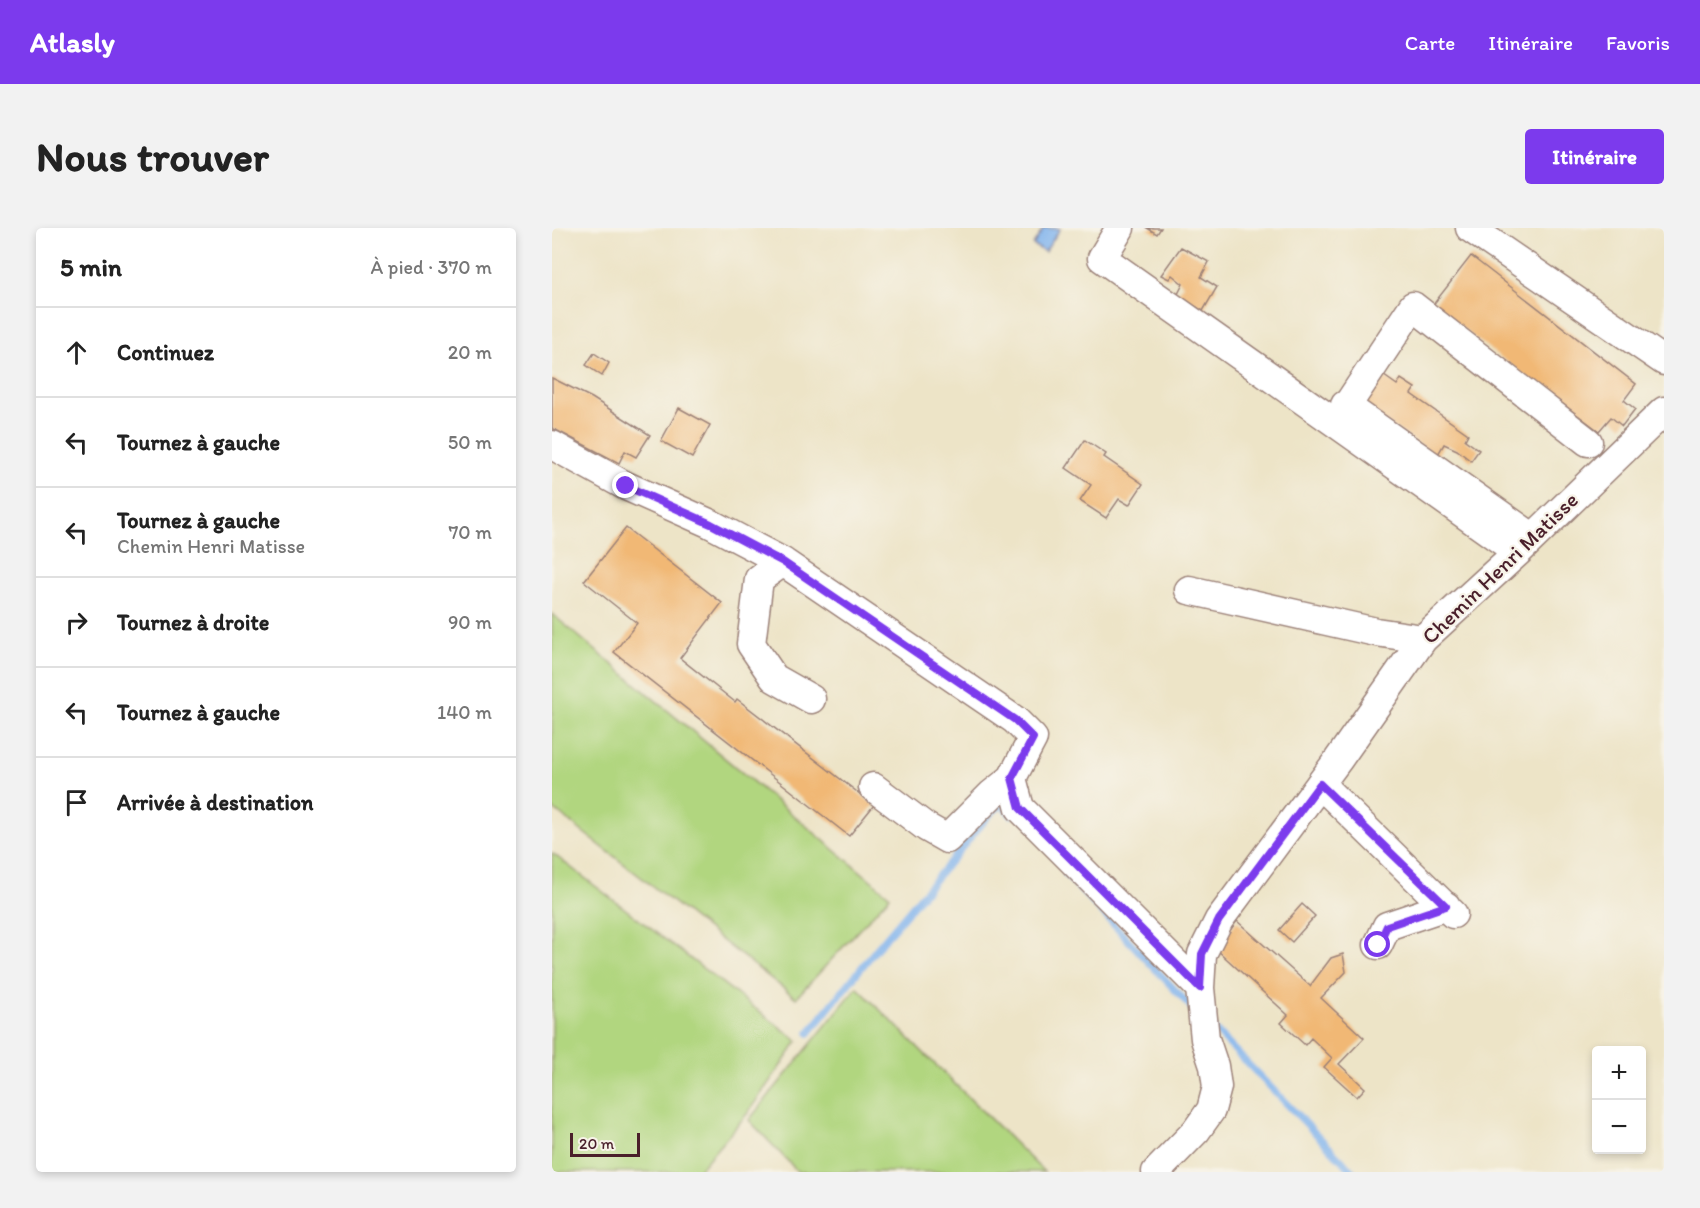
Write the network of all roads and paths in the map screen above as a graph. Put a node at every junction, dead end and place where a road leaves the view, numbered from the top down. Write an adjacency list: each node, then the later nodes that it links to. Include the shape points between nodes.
1 (1120, 228): 9 (street, via 1102,258)
2 (1470, 228): 4 (street)
3 (1213, 314): 5 (street)
4 (1664, 361)
5 (1346, 406): 7 (street, via 1413,306); 9 (street)
6 (1664, 411): 9 (street, Chemin Henri Matisse)
7 (1588, 442)
8 (552, 445): 10 (street, via 626,486)
9 (1525, 544): 12 (street, Chemin Henri Matisse)
10 (783, 562): 13 (street, via 759,579 751,644 774,678); 14 (street, via 1015,720 1033,738)
11 (1189, 590): 12 (street)
12 (1423, 639): 15 (street, Chemin Henri Matisse)
13 (811, 699)
14 (1012, 778): 16 (street, via 947,839); 18 (street, via 1020,808)
15 (1320, 784): 17 (street, via 1450,910 1387,926); 18 (street, Chemin Henri Matisse, via 1219,920 1202,954)
16 (873, 787)
17 (1378, 945)
18 (1200, 988): 19 (street, Chemin Henri Matisse, via 1204,1039 1217,1087 1211,1110 1196,1131)
19 (1156, 1172)

